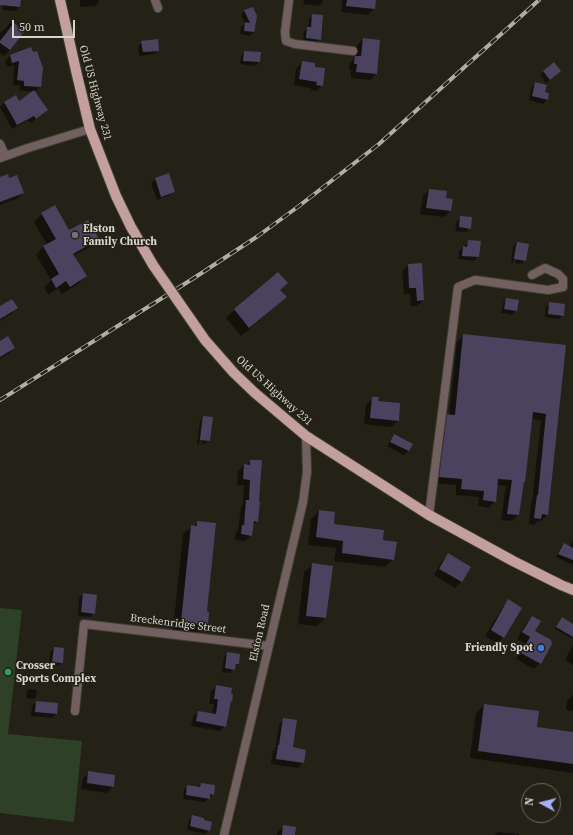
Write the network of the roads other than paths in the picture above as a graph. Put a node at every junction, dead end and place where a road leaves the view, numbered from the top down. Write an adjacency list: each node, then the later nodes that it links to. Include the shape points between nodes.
1 (60, 0): 6 (main road, Old US Highway 231)
2 (155, 0): 4 (street)
3 (289, 0): 5 (street, via 286,41)
4 (158, 8)
5 (353, 51)
6 (90, 129): 8 (street); 10 (main road, Old US Highway 231, bridge, via 116,196 152,265 205,340 234,373)
7 (0, 144): 8 (street)
8 (3, 157)
9 (532, 275): 11 (street, via 545,268 564,279 563,287 548,290 475,280 458,287)
10 (306, 436): 11 (main road, Old US Highway 231); 13 (street, Elston Road, via 307,472 303,502)
11 (430, 515): 12 (main road, Old US Highway 231, via 513,561)
12 (573, 590)
13 (268, 646): 14 (street, Breckenridge Street, via 84,624); 15 (street, Elston Road)
14 (75, 711)
15 (224, 835)

